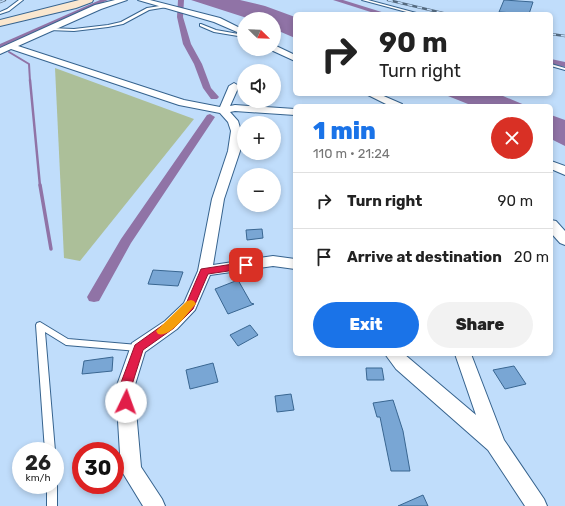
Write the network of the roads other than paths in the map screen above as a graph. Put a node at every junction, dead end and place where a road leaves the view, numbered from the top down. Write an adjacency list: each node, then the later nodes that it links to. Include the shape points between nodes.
1 (21, 0): 8 (lane)
2 (88, 0): 9 (main road)
3 (123, 0): 11 (street, via 98,7)
4 (142, 0): 6 (street)
5 (364, 0): 7 (lane)
6 (166, 6): 11 (lane, via 148,9 122,23 108,26 74,30); 12 (street, via 217,20)
7 (410, 12)
8 (0, 13)
9 (0, 23)
10 (201, 25): 13 (lane, via 214,31)
11 (49, 29): 14 (street)
12 (237, 31)
13 (237, 34)
14 (11, 46): 15 (street); 23 (street, via 175,101)
15 (0, 51)
16 (281, 51): 17 (street)
17 (293, 57)
18 (553, 66): 19 (lane)
19 (565, 69)
20 (234, 86): 23 (street)
21 (376, 96): 22 (street)
22 (394, 104)
23 (223, 111): 24 (street, via 235,108); 30 (street, via 234,120 234,151 218,199)
24 (293, 112)
25 (553, 165): 26 (street)
26 (565, 171)
27 (553, 226): 28 (street)
28 (565, 240)
29 (293, 264): 30 (street, via 273,261)
30 (204, 271): 31 (street, via 190,306 171,325)
31 (138, 348): 34 (lane, via 66,342 40,325); 38 (street, via 125,388 131,470)
32 (395, 356): 35 (street)
33 (464, 356): 35 (street)
34 (49, 442)
35 (496, 444): 39 (street)
36 (52, 494): 37 (lane)
37 (52, 506)
38 (155, 506)
39 (537, 506)

